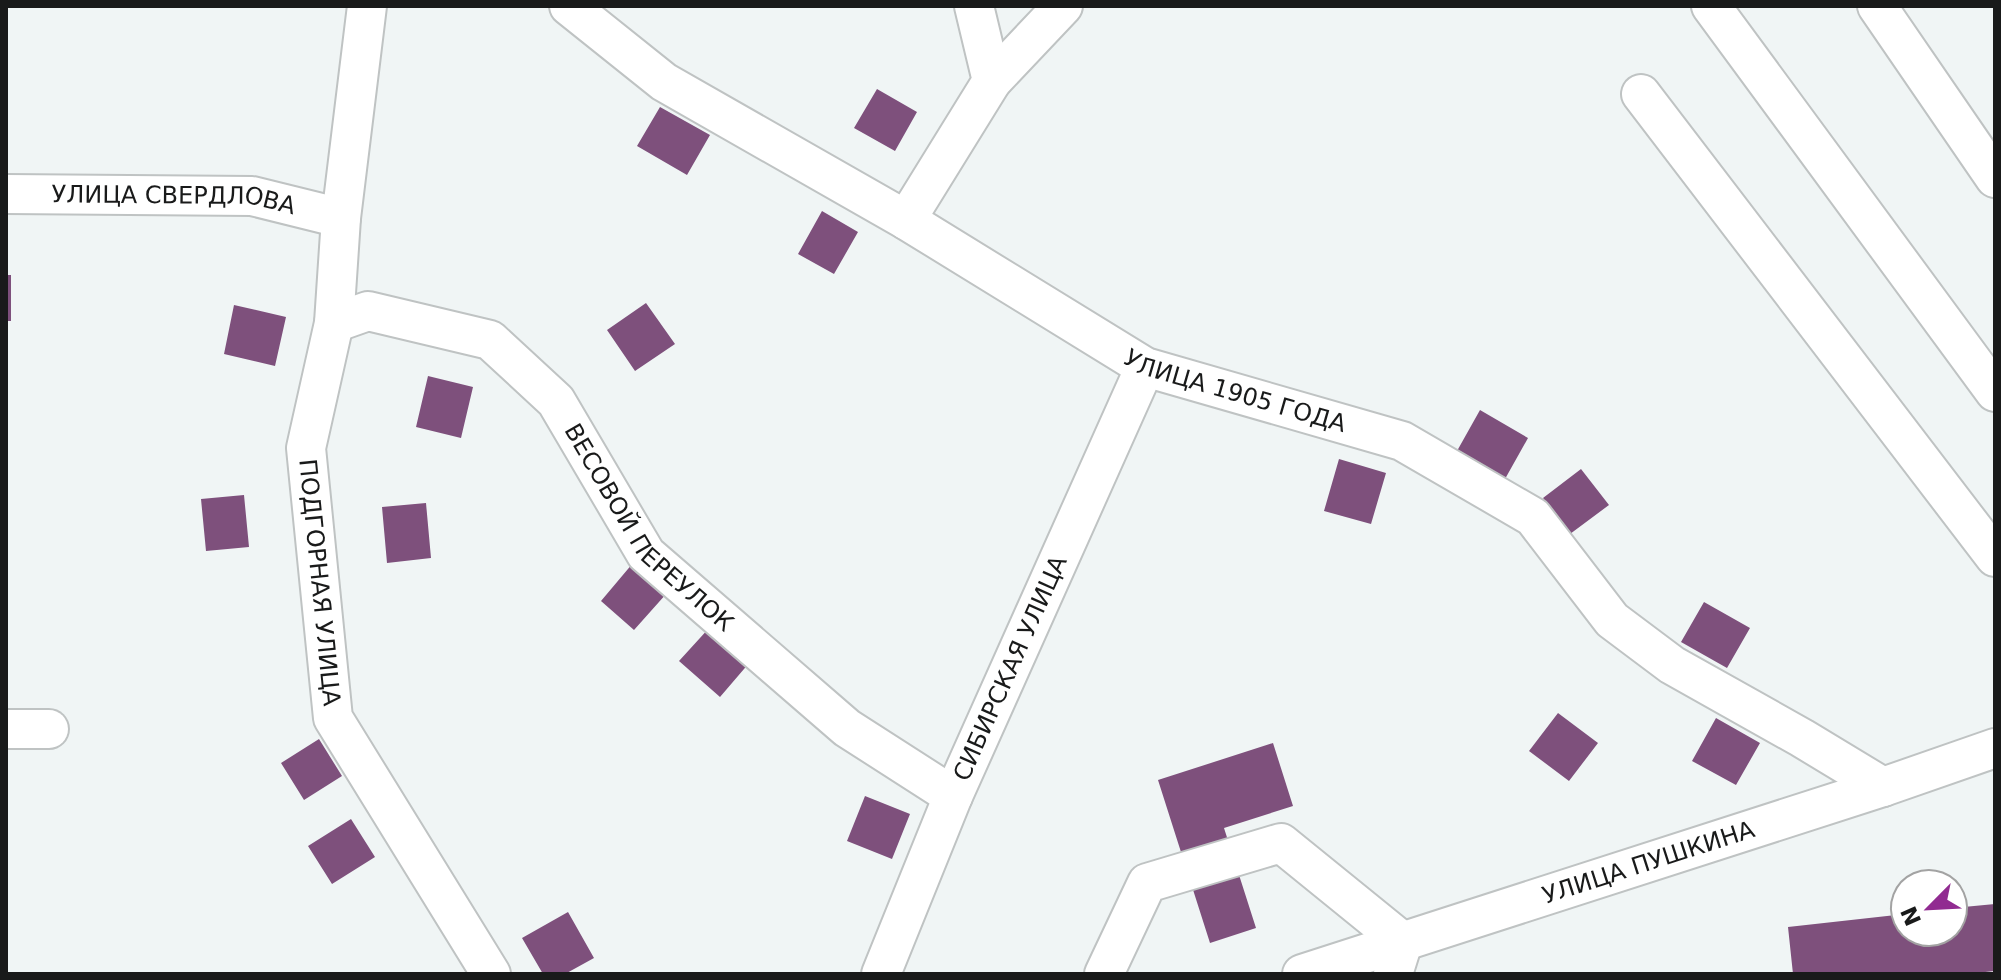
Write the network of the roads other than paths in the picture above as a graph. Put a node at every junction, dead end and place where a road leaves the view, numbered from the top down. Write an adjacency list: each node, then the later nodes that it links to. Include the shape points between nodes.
1 (367, 6): 11 (street, ПОДГОРНАЯ УЛИЦА)
2 (569, 6): 12 (street, УЛИЦА 1905 ГОДА, via 664,82)
3 (974, 6): 7 (street)
4 (1063, 6): 7 (street)
5 (1711, 6): 15 (street)
6 (1877, 6): 9 (street)
7 (992, 81): 12 (street)
8 (1641, 94): 16 (street)
9 (1995, 178)
10 (6, 194): 11 (street, УЛИЦА СВЕРДЛОВА, via 252,196)
11 (341, 218): 13 (street, ПОДГОРНАЯ УЛИЦА)
12 (906, 220): 14 (street, УЛИЦА 1905 ГОДА)
13 (334, 323): 21 (street, ВЕСОВОЙ ПЕРЕУЛОК, via 368,311 490,340 556,401 646,554 847,728); 23 (street, ПОДГОРНАЯ УЛИЦА, via 306,448 333,718)
14 (1145, 367): 20 (street, УЛИЦА 1905 ГОДА, via 1402,441 1533,517 1612,620 1672,665); 21 (street, СИБИРСКАЯ УЛИЦА)
15 (1995, 392)
16 (1995, 557)
17 (6, 729): 18 (street)
18 (49, 729)
19 (1995, 748): 20 (street, УЛИЦА ПУШКИНА)
20 (1883, 787): 22 (street, УЛИЦА ПУШКИНА)
21 (953, 796): 24 (street, СИБИРСКАЯ УЛИЦА)
22 (1398, 958): 25 (street, via 1281,843 1147,883); 26 (street, УЛИЦА ПУШКИНА)
23 (491, 974)
24 (881, 974)
25 (1104, 974)
26 (1302, 974)

